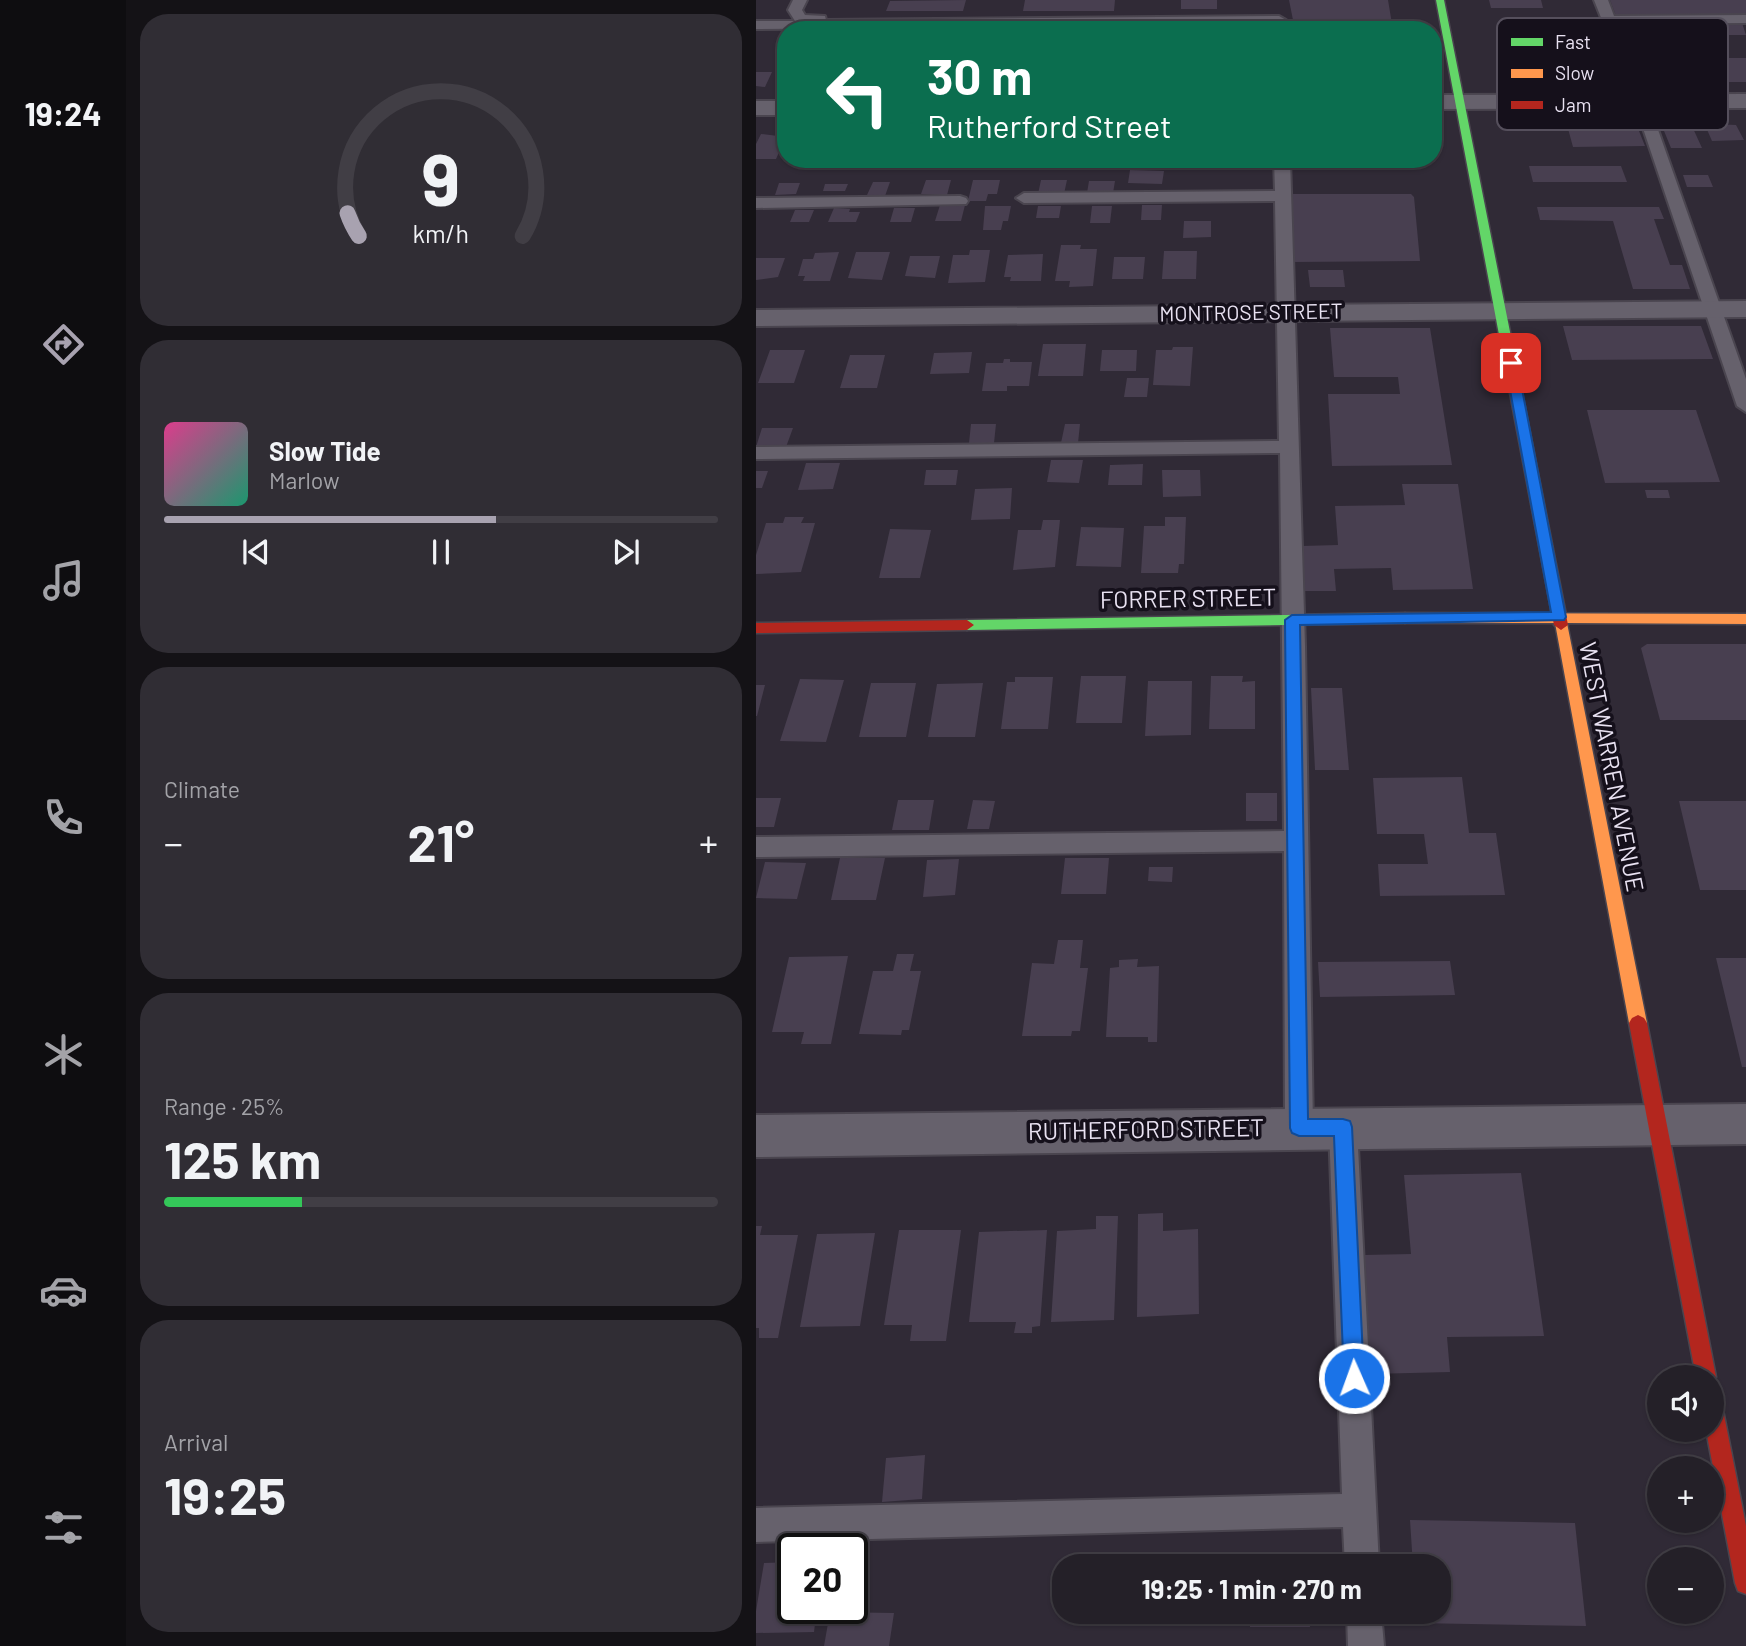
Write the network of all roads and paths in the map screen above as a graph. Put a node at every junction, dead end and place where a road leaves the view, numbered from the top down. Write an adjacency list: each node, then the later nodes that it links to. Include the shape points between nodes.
1 (800, 0): 4 (lane, via 795,10 801,19 989,17)
2 (1440, 0): 15 (main road, WEST WARREN AVENUE)
3 (1601, 0): 5 (lane)
4 (1008, 7)
5 (1608, 18)
6 (1728, 19): 7 (lane)
7 (1746, 19)
8 (1279, 20): 9 (lane, via 1153,15)
9 (915, 21)
10 (777, 24): 11 (lane)
11 (756, 25)
12 (1728, 101): 13 (street)
13 (1746, 101)
14 (1442, 102): 15 (street)
15 (1461, 103): 16 (street); 27 (main road, WEST WARREN AVENUE)
16 (1497, 103)
17 (756, 108): 18 (street)
18 (777, 108)
19 (1650, 130): 25 (lane)
20 (1282, 168): 21 (lane)
21 (1283, 196): 22 (lane); 28 (lane)
22 (1024, 198)
23 (960, 201): 24 (lane)
24 (756, 203)
25 (1713, 309): 26 (street, MONTROSE STREET); 27 (street, MONTROSE STREET); 30 (lane)
26 (1746, 309)
27 (1501, 311): 28 (street, MONTROSE STREET); 33 (main road, WEST WARREN AVENUE)
28 (1286, 313): 29 (street, MONTROSE STREET); 31 (lane)
29 (756, 318)
30 (1746, 406)
31 (1289, 447): 32 (lane); 35 (lane)
32 (756, 453)
33 (1559, 617): 34 (main road, FORRER STREET); 35 (main road, FORRER STREET); 40 (main road, WEST WARREN AVENUE)
34 (1746, 619)
35 (1292, 620): 36 (main road, FORRER STREET); 37 (lane)
36 (756, 628)
37 (1296, 841): 38 (lane); 42 (lane)
38 (756, 847)
39 (1746, 1124): 40 (street, RUTHERFORD STREET)
40 (1657, 1125): 41 (street, RUTHERFORD STREET); 44 (main road, WEST WARREN AVENUE)
41 (1343, 1127): 42 (street, RUTHERFORD STREET); 46 (lane)
42 (1299, 1128): 43 (street, RUTHERFORD STREET)
43 (756, 1136)
44 (1704, 1365)
45 (1719, 1442): 49 (main road)
46 (1360, 1510): 47 (lane); 48 (lane)
47 (756, 1525)
48 (1362, 1554)
49 (1746, 1583)
50 (1365, 1624): 51 (lane)
51 (1366, 1646)

